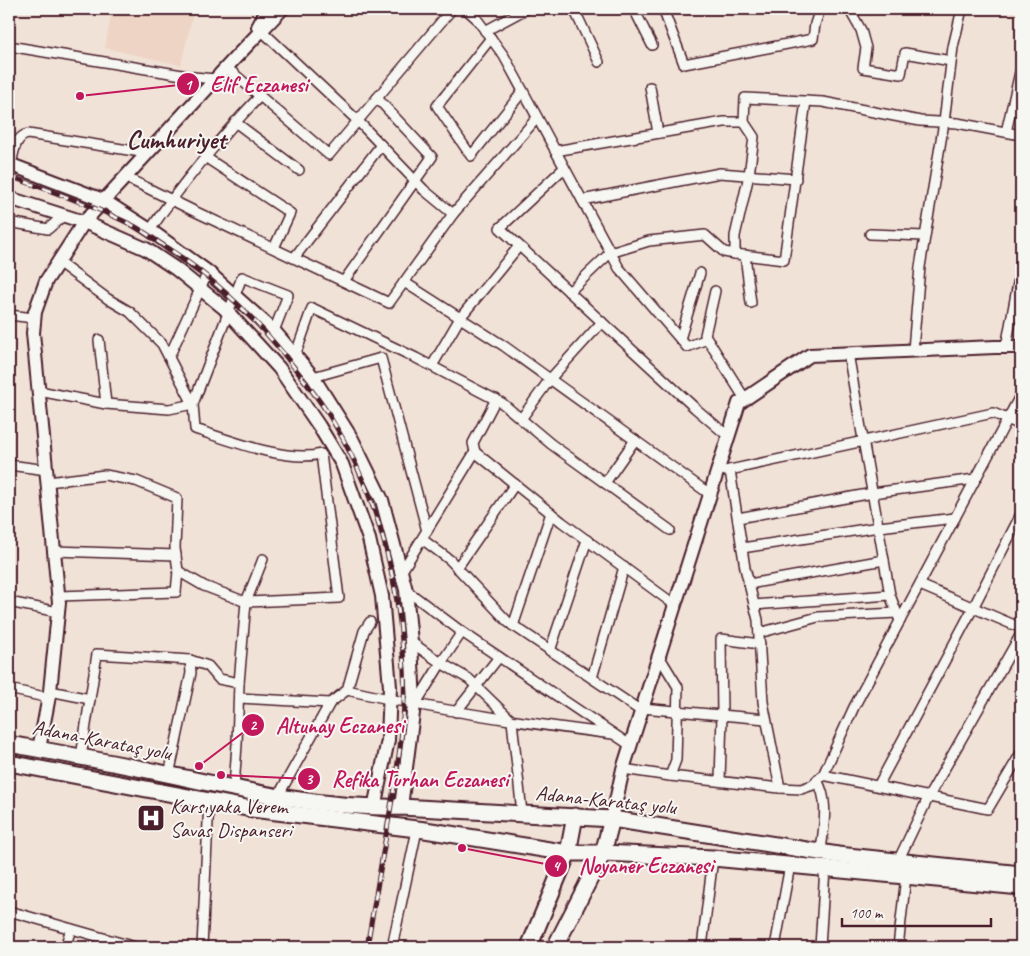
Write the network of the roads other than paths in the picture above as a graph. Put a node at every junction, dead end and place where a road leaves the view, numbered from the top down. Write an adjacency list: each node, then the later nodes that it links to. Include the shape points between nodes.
1 (268, 9): 16 (main road)
2 (282, 9): 12 (main road)
3 (452, 9): 25 (street)
4 (466, 9): 13 (street)
5 (526, 9): 13 (street)
6 (574, 9): 18 (street)
7 (634, 9): 14 (street)
8 (663, 9): 9 (street, via 684,64 813,39)
9 (820, 9)
10 (849, 9): 17 (street, via 861,30 866,48 863,68 901,74 905,53)
11 (962, 9): 17 (street)
12 (262, 30): 16 (main road); 28 (street)
13 (488, 34): 23 (street); 23 (street, via 437,106 471,156)
14 (652, 45)
15 (9, 46): 21 (street)
16 (236, 57): 19 (main road)
17 (951, 61): 31 (street)
18 (599, 62)
19 (226, 67): 21 (main road); 24 (street)
20 (1020, 72): 32 (street)
21 (215, 79): 37 (main road)
22 (650, 87): 33 (street)
23 (523, 91): 27 (street)
24 (260, 96): 28 (street, via 329,155); 29 (street)
25 (377, 98): 28 (street); 45 (street, via 432,157)
26 (806, 101): 30 (street, via 745,98); 31 (street, via 920,121); 44 (street)
27 (537, 118): 36 (street); 50 (street)
28 (358, 121): 35 (street)
29 (235, 122): 38 (street); 41 (street)
30 (744, 122): 33 (street, via 724,122); 42 (street, via 754,137)
31 (944, 122): 32 (street); 56 (street)
32 (1006, 132): 34 (street)
33 (658, 133): 36 (street)
34 (1021, 135)
35 (381, 145): 45 (street); 61 (street)
36 (555, 151): 40 (street)
37 (147, 154): 39 (street, via 28,134 18,139); 43 (main road)
38 (205, 157): 48 (street); 58 (street, via 290,213)
39 (10, 165): 47 (main road)
40 (564, 168): 49 (street); 57 (street, via 500,228)
41 (299, 170)
42 (749, 175): 44 (street); 49 (street, via 720,173); 60 (street, via 735,236)
43 (125, 177): 47 (main road); 48 (street)
44 (796, 179): 60 (street, via 784,260)
45 (414, 180): 50 (street); 66 (street)
46 (9, 198): 51 (main road)
47 (103, 200): 53 (main road); 54 (main road)
48 (171, 200): 54 (street); 58 (street)
49 (582, 200): 59 (street)
50 (453, 214): 68 (street)
51 (64, 215): 52 (street, via 48,229); 53 (main road)
52 (9, 222)
53 (84, 222): 62 (main road); 69 (main road, via 146,250)
54 (150, 230): 64 (main road)
55 (870, 234): 56 (street)
56 (925, 236): 85 (street)
57 (519, 246): 71 (street); 77 (street)
58 (274, 248): 61 (street)
59 (610, 253): 60 (street, via 650,241 705,234 724,252); 71 (street); 80 (street)
60 (740, 254): 73 (street)
61 (294, 258): 66 (street)
62 (58, 262): 76 (main road, via 46,281); 88 (street, via 130,312 162,344)
63 (1021, 267): 67 (street)
64 (208, 272): 69 (street); 72 (main road)
65 (700, 273): 80 (street)
66 (344, 281): 68 (street, via 390,303)
67 (1020, 281): 83 (street)
68 (404, 282): 77 (street)
69 (199, 288): 74 (main road); 88 (street)
70 (716, 291): 81 (street, via 705,335)
71 (569, 292): 78 (street)
72 (234, 295): 74 (street); 79 (main road); 79 (street, via 242,277 288,295)
73 (752, 303)
74 (228, 312): 97 (street); 164 (main road, via 279,368 342,464 369,539 382,596)
75 (9, 318): 76 (street)
76 (34, 318): 92 (main road)
77 (460, 318): 89 (street); 91 (street)
78 (602, 322): 91 (street); 101 (street)
79 (274, 331): 87 (main road)
80 (680, 339): 81 (street, via 687,348)
81 (707, 339): 95 (street)
82 (99, 340): 96 (street)
83 (1006, 347): 84 (main road); 85 (main road)
84 (1021, 347)
85 (913, 350): 86 (main road)
86 (848, 353): 95 (main road, via 810,355); 103 (street)
87 (295, 356): 89 (street, via 312,308); 90 (main road)
88 (169, 357): 97 (street)
89 (432, 366): 94 (street)
90 (313, 377): 120 (street, via 381,358); 130 (main road, via 352,439 382,500)
91 (550, 379): 98 (street); 102 (street)
92 (39, 391): 96 (street); 108 (main road)
93 (1021, 394): 99 (street)
94 (496, 399): 98 (street); 104 (street, via 473,443)
95 (745, 399): 101 (main road, via 740,402)
96 (106, 404): 97 (street, via 169,409)
97 (193, 404): 137 (street, via 195,429 290,456 322,454 339,598)
98 (522, 419): 110 (street)
99 (1007, 419): 100 (street); 103 (street, via 993,413); 109 (street)
100 (1021, 425)
101 (729, 437): 107 (main road)
102 (636, 440): 110 (street); 113 (street)
103 (864, 441): 106 (street); 112 (street)
104 (475, 452): 111 (street); 120 (street)
105 (9, 465): 108 (street)
106 (730, 470): 107 (street); 116 (street)
107 (718, 472): 113 (main road)
108 (47, 476): 123 (main road); 124 (street, via 105,475 136,481 177,498)
109 (976, 479): 112 (street); 117 (street)
110 (604, 483): 119 (street)
111 (515, 484): 114 (street); 128 (street)
112 (873, 493): 116 (street); 118 (street)
113 (710, 495): 139 (main road)
114 (551, 512): 121 (street); 144 (street)
115 (1021, 514): 140 (street)
116 (738, 518): 122 (street)
117 (955, 518): 118 (street); 132 (street)
118 (879, 527): 122 (street); 126 (street)
119 (670, 530)
120 (424, 535): 128 (street); 130 (street)
121 (587, 540): 127 (street); 151 (street)
122 (742, 548): 131 (street)
123 (54, 551): 124 (street); 135 (main road)
124 (176, 555): 129 (street)
125 (263, 559): 137 (street)
126 (884, 560): 131 (street); 134 (street)
127 (624, 567): 139 (street); 156 (street)
128 (457, 568): 144 (street)
129 (178, 571): 135 (street, via 176,592); 137 (street, via 204,586)
130 (402, 571): 133 (main road)
131 (749, 584): 138 (street)
132 (920, 585): 140 (street); 142 (street)
133 (406, 590): 146 (street); 149 (main road)
134 (890, 595): 138 (street); 142 (street)
135 (58, 596): 141 (main road)
136 (9, 602): 141 (street)
137 (246, 602): 157 (street)
138 (754, 604): 147 (street)
139 (675, 605): 153 (main road)
140 (973, 608): 145 (street); 185 (street)
141 (58, 612): 161 (main road)
142 (899, 617): 147 (street, via 818,618); 183 (street)
143 (370, 622): 160 (street, via 364,630)
144 (514, 626): 151 (street)
145 (1021, 628)
146 (462, 632): 152 (street); 155 (street)
147 (759, 632): 150 (street)
148 (1021, 634): 188 (street)
149 (412, 642): 155 (street); 166 (main road)
150 (760, 644): 170 (street, via 720,639); 171 (street)
151 (550, 650): 156 (street)
152 (499, 656): 158 (street); 173 (street)
153 (659, 656): 167 (main road); 168 (street, via 678,687)
154 (190, 660): 157 (street, via 208,666 219,679); 163 (street, via 97,654); 181 (street, via 191,673)
155 (440, 662): 158 (street); 166 (street)
156 (592, 678): 167 (street)
157 (239, 682): 162 (street)
158 (476, 686): 169 (street); 172 (street)
159 (9, 689): 161 (street)
160 (347, 690): 164 (street); 165 (street)
161 (49, 694): 163 (street); 176 (main road)
162 (239, 698): 165 (street); 186 (street)
163 (90, 699): 178 (street)
164 (390, 700): 166 (street); 192 (main road, via 388,740)
165 (330, 703): 189 (street)
166 (414, 705): 169 (street); 191 (main road)
167 (642, 710): 168 (street); 175 (main road)
168 (678, 711): 170 (street); 182 (street, via 676,760)
169 (456, 712): 172 (street)
170 (722, 715): 171 (street); 184 (street)
171 (766, 719): 187 (street)
172 (512, 721): 173 (street); 193 (street)
173 (614, 734): 175 (street)
174 (9, 744): 176 (main road, Adana-Karataş yolu)
175 (630, 745): 180 (main road)
176 (39, 749): 178 (main road, Adana-Karataş yolu)
177 (1021, 753): 188 (street, via 988,809)
178 (81, 757): 181 (main road, Adana-Karataş yolu)
179 (9, 763): 190 (main road, Adana-Karataş yolu)
180 (623, 768): 182 (street); 195 (main road)
181 (169, 774): 186 (main road, Adana-Karataş yolu)
182 (670, 776): 184 (street)
183 (820, 778): 185 (street); 187 (street, via 801,790); 197 (street, via 825,797)
184 (720, 781): 187 (street)
185 (878, 786): 188 (street)
186 (234, 788): 189 (main road, Adana-Karataş yolu)
187 (780, 788)
188 (929, 796): 201 (street)
189 (277, 798): 192 (main road, Adana-Karataş yolu)
190 (209, 801): 196 (main road, Adana-Karataş yolu); 211 (street)
191 (400, 807): 192 (main road, Adana-Karataş yolu); 193 (main road, Adana-Karataş yolu)
192 (374, 808)
193 (522, 813): 194 (main road, Adana-Karataş yolu)
194 (575, 816): 195 (main road, Adana-Karataş yolu); 198 (main road)
195 (612, 818): 197 (main road, Adana-Karataş yolu); 199 (main road)
196 (417, 830): 198 (main road, Adana-Karataş yolu); 212 (street)
197 (821, 852): 201 (main road, Adana-Karataş yolu)
198 (568, 853): 199 (main road, Adana-Karataş yolu); 213 (main road)
199 (603, 853): 200 (main road, Adana-Karataş yolu); 214 (main road)
200 (713, 858): 202 (main road, Adana-Karataş yolu); 215 (street)
201 (898, 861): 204 (main road, Adana-Karataş yolu)
202 (790, 865): 203 (main road, Adana-Karataş yolu); 216 (street)
203 (825, 868): 205 (main road, Adana-Karataş yolu); 217 (street)
204 (1021, 874)
205 (906, 876): 206 (main road, Adana-Karataş yolu); 218 (street)
206 (1021, 887)
207 (9, 911): 208 (street)
208 (70, 929): 209 (street); 210 (street)
209 (66, 947)
210 (135, 947)
211 (202, 947)
212 (392, 947)
213 (529, 947)
214 (555, 947)
215 (702, 947)
216 (775, 947)
217 (820, 947)
218 (898, 947)

